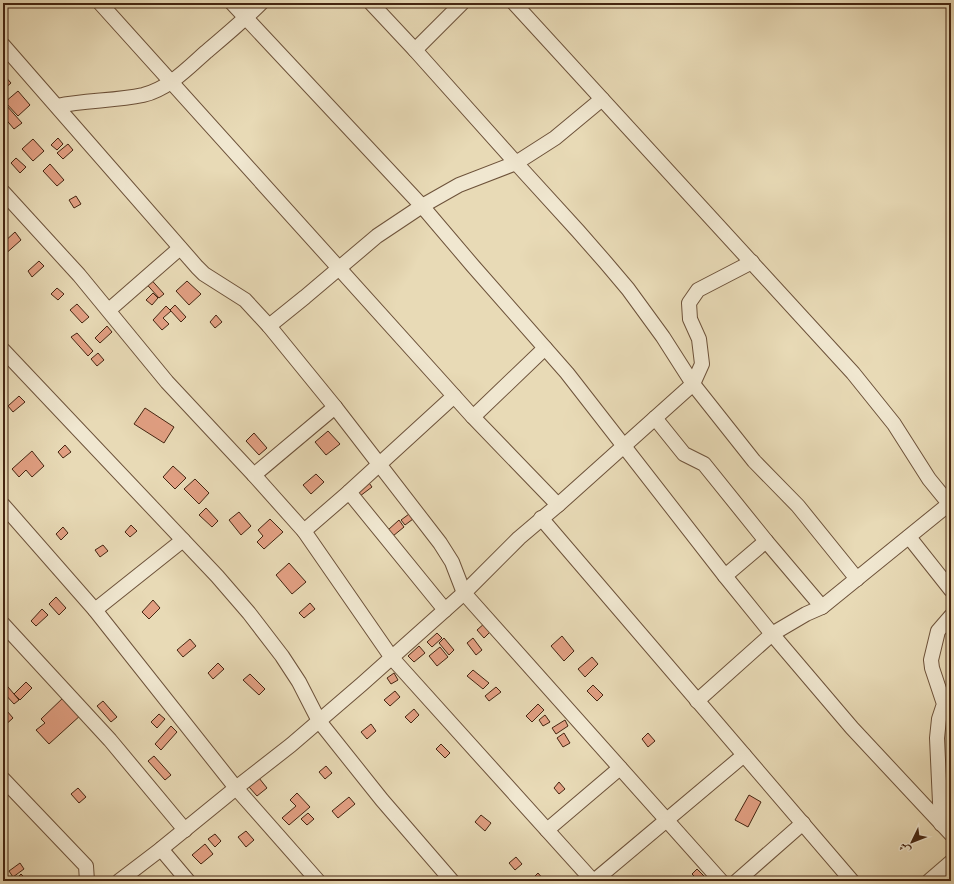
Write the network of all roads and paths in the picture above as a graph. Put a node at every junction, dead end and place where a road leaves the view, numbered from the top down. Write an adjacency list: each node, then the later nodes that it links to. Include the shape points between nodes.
1 (100, 3): 10 (street)
2 (232, 3): 7 (street)
3 (261, 3): 7 (street)
4 (371, 3): 9 (street)
5 (462, 3): 9 (street)
6 (514, 3): 11 (street)
7 (245, 19): 10 (street); 15 (street)
8 (3, 45): 12 (street)
9 (415, 50): 13 (street)
10 (171, 82): 12 (street, via 143,95); 18 (street)
11 (602, 99): 13 (street, via 555,138); 17 (street)
12 (57, 106): 16 (street)
13 (516, 163): 15 (street, via 459,185); 23 (street, via 628,290 664,337)
14 (3, 192): 19 (street)
15 (422, 206): 18 (street, via 377,236); 21 (street)
16 (180, 248): 19 (street); 20 (street, via 204,274 245,300)
17 (752, 262): 23 (street, via 698,290 689,304 690,320 699,339 702,364); 33 (street, via 853,373 894,424 929,479)
18 (339, 268): 20 (street); 24 (street)
19 (109, 310): 30 (street, via 167,382)
20 (269, 326): 25 (street)
21 (545, 348): 26 (street); 28 (street, via 567,372)
22 (3, 350): 38 (street)
23 (693, 384): 27 (street); 41 (street, via 754,461 798,506)
24 (454, 396): 26 (street); 29 (street)
25 (335, 406): 29 (street); 30 (street)
26 (473, 417): 32 (street)
27 (655, 418): 28 (street); 39 (street, via 684,454 704,464)
28 (624, 446): 32 (street); 40 (street)
29 (378, 464): 31 (street); 43 (street, via 440,542 452,562)
30 (254, 475): 36 (street)
31 (349, 492): 36 (street); 46 (street)
32 (558, 505): 35 (street)
33 (950, 505): 37 (street)
34 (3, 506): 45 (street)
35 (541, 518): 43 (street); 51 (street)
36 (304, 531): 50 (street)
37 (909, 537): 41 (street); 42 (street)
38 (183, 540): 45 (street); 52 (street, via 249,613 282,656)
39 (766, 541): 40 (street); 44 (street)
40 (725, 576): 49 (street)
41 (857, 579): 44 (street)
42 (951, 590)
43 (464, 593): 46 (street); 54 (street)
44 (822, 607): 49 (street)
45 (95, 610): 56 (street)
46 (445, 610): 50 (street)
47 (951, 616): 59 (street, via 938,632 931,660 944,704 937,738)
48 (3, 624): 60 (street, via 110,740)
49 (772, 634): 51 (street); 59 (street, via 852,728)
50 (392, 658): 52 (street); 61 (street)
51 (697, 701): 53 (street)
52 (318, 721): 56 (street); 69 (street)
53 (744, 755): 57 (street); 58 (street)
54 (620, 768): 57 (street); 61 (street)
55 (3, 778): 65 (street, via 86,866)
56 (236, 788): 60 (street); 68 (street)
57 (667, 820): 70 (street); 71 (street)
58 (803, 823): 72 (street); 73 (street)
59 (941, 824): 62 (street)
60 (185, 830): 63 (street)
61 (547, 830): 70 (street)
62 (951, 834)
63 (161, 849): 66 (street); 67 (street)
64 (951, 862): 74 (street)
65 (87, 881)
66 (119, 881)
67 (188, 881)
68 (318, 881)
69 (452, 881)
70 (593, 881)
71 (721, 881)
72 (737, 881)
73 (852, 881)
74 (930, 881)

